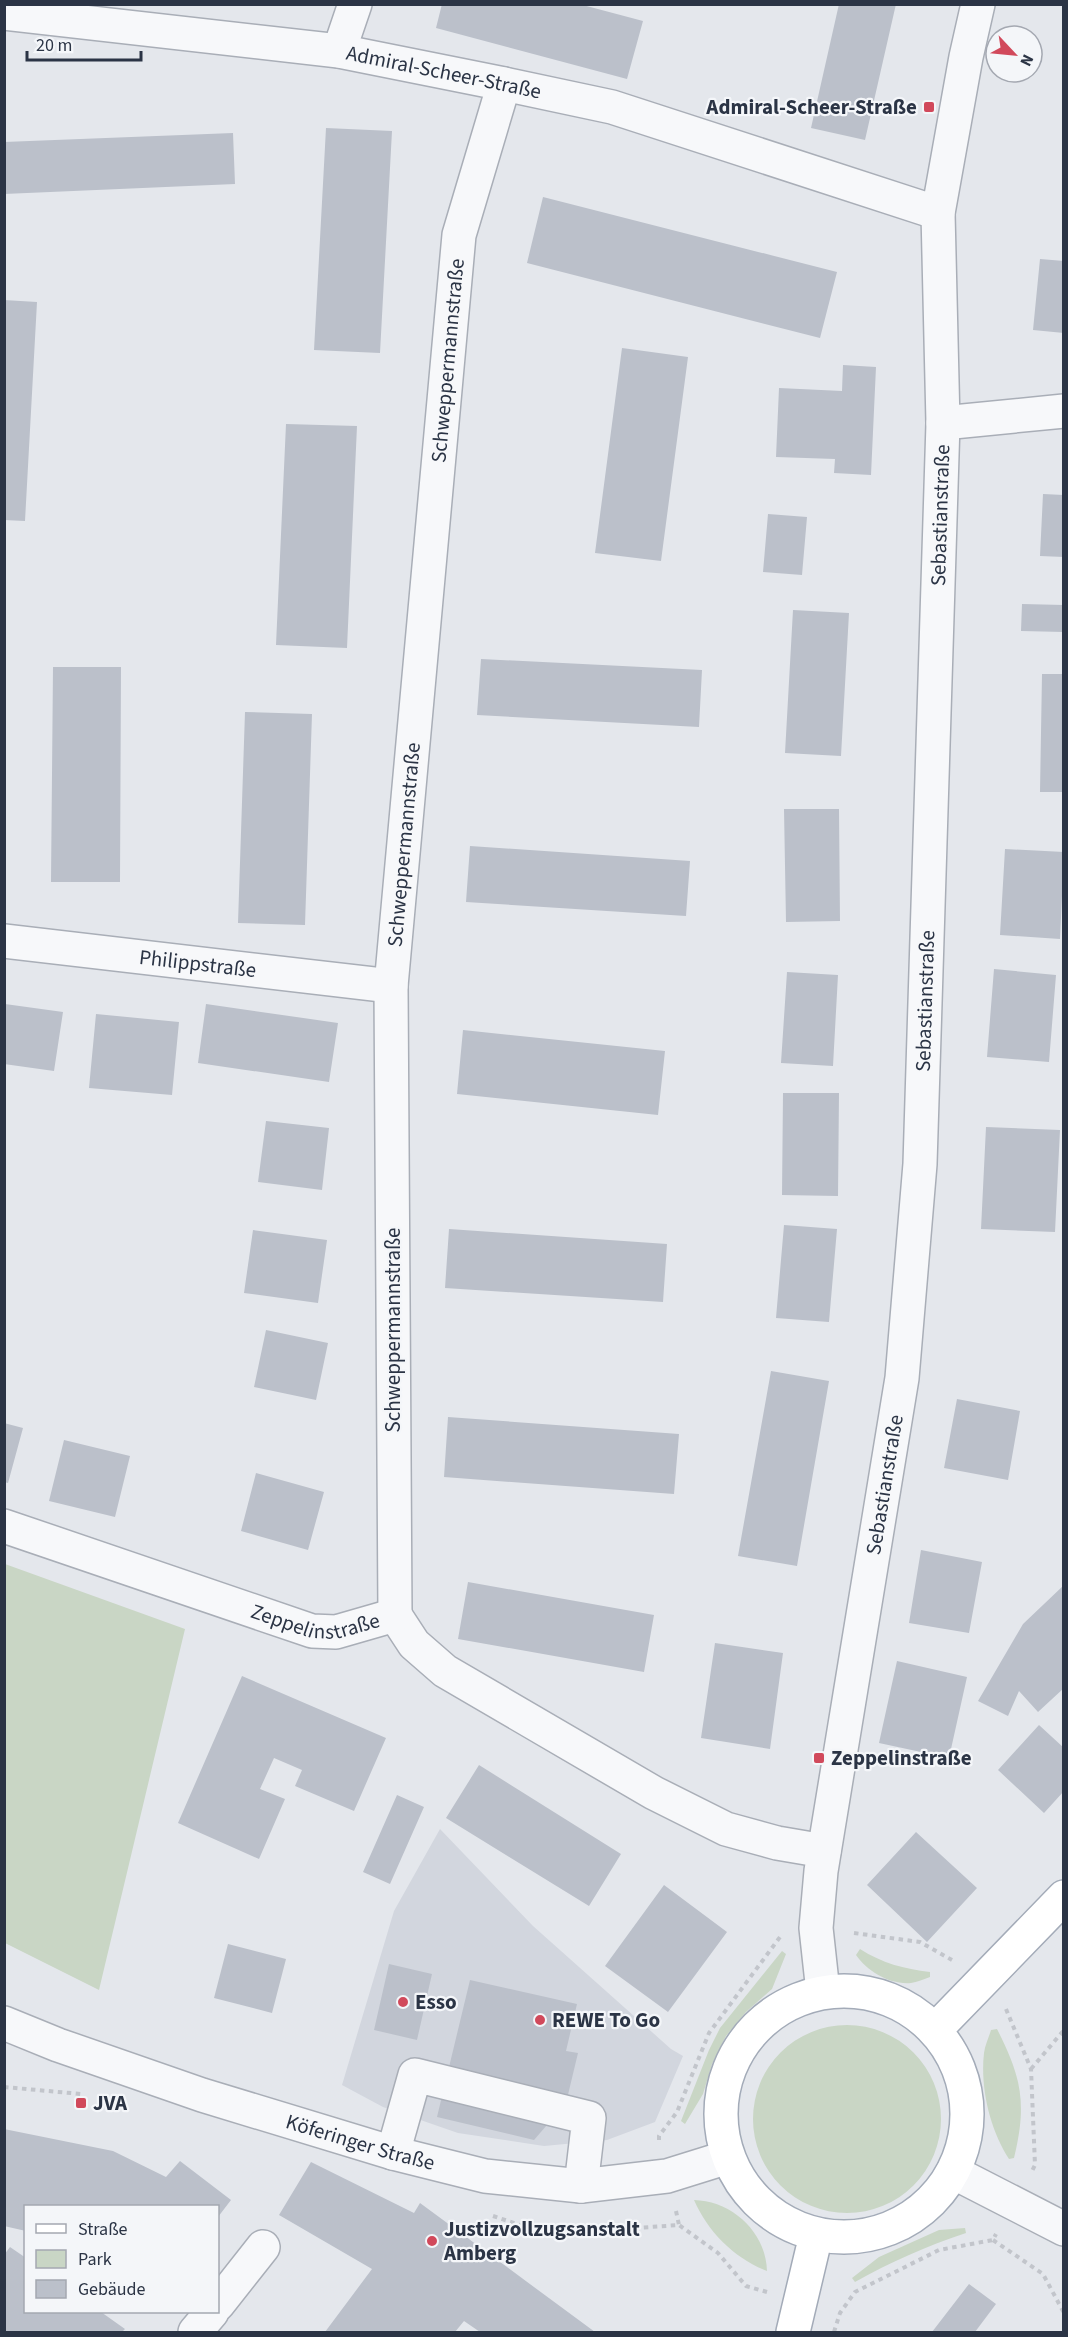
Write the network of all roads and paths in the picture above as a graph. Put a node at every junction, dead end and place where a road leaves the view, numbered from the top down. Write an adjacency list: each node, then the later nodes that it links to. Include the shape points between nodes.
1 (355, 4): 4 (street)
2 (978, 4): 6 (street, Sebastianstraße)
3 (4, 13): 4 (street, Admiral-Scheer-Straße)
4 (339, 51): 5 (street, Admiral-Scheer-Straße)
5 (504, 84): 6 (street, Admiral-Scheer-Straße, via 612,107); 10 (street, Schweppermannstraße, via 459,235)
6 (939, 213): 8 (street, Sebastianstraße)
7 (1064, 411): 8 (street)
8 (943, 423): 13 (street, Sebastianstraße, via 920,1176 902,1378)
9 (4, 941): 10 (street, Philippstraße)
10 (391, 986): 12 (street, Schweppermannstraße)
11 (4, 1526): 12 (street, Zeppelinstraße, via 312,1631 336,1632)
12 (395, 1615): 13 (street, Zeppelinstraße, via 414,1644 445,1671 654,1793 726,1828)
13 (824, 1851): 16 (street, Sebastianstraße, via 816,1928)
14 (1064, 1897): 18 (main road)
15 (785, 1932): 23 (path, via 709,2033 677,2112)
16 (822, 1992): 18 (main road, via 866,1993 905,2006); 25 (main road, via 788,2004 758,2026 735,2056 723,2090 721,2126)
17 (4, 2023): 24 (street, Köferinger Straße, via 202,2095)
18 (935, 2030): 26 (main road, via 953,2055 964,2081 968,2113 964,2145)
19 (1064, 2030): 20 (path)
20 (1031, 2069)
21 (4, 2087): 22 (path)
22 (87, 2094)
23 (659, 2136)
24 (393, 2153): 27 (street, Köferinger Straße, via 485,2176); 27 (street, via 415,2074 589,2118)
25 (728, 2157): 27 (street, Köferinger Straße, via 667,2176); 30 (main road, via 751,2196 781,2222)
26 (953, 2172): 29 (street); 30 (main road, via 928,2205 895,2227 858,2237)
27 (581, 2187)
28 (490, 2214): 33 (path, via 532,2229 608,2230 680,2225 718,2253)
29 (1064, 2229)
30 (816, 2235): 39 (main road)
31 (993, 2240): 37 (path, via 1043,2274)
32 (263, 2247): 34 (street)
33 (746, 2286)
34 (219, 2303)
35 (211, 2313): 38 (street)
36 (840, 2313): 40 (path)
37 (1064, 2313)
38 (195, 2332)
39 (793, 2332)
40 (834, 2332)

